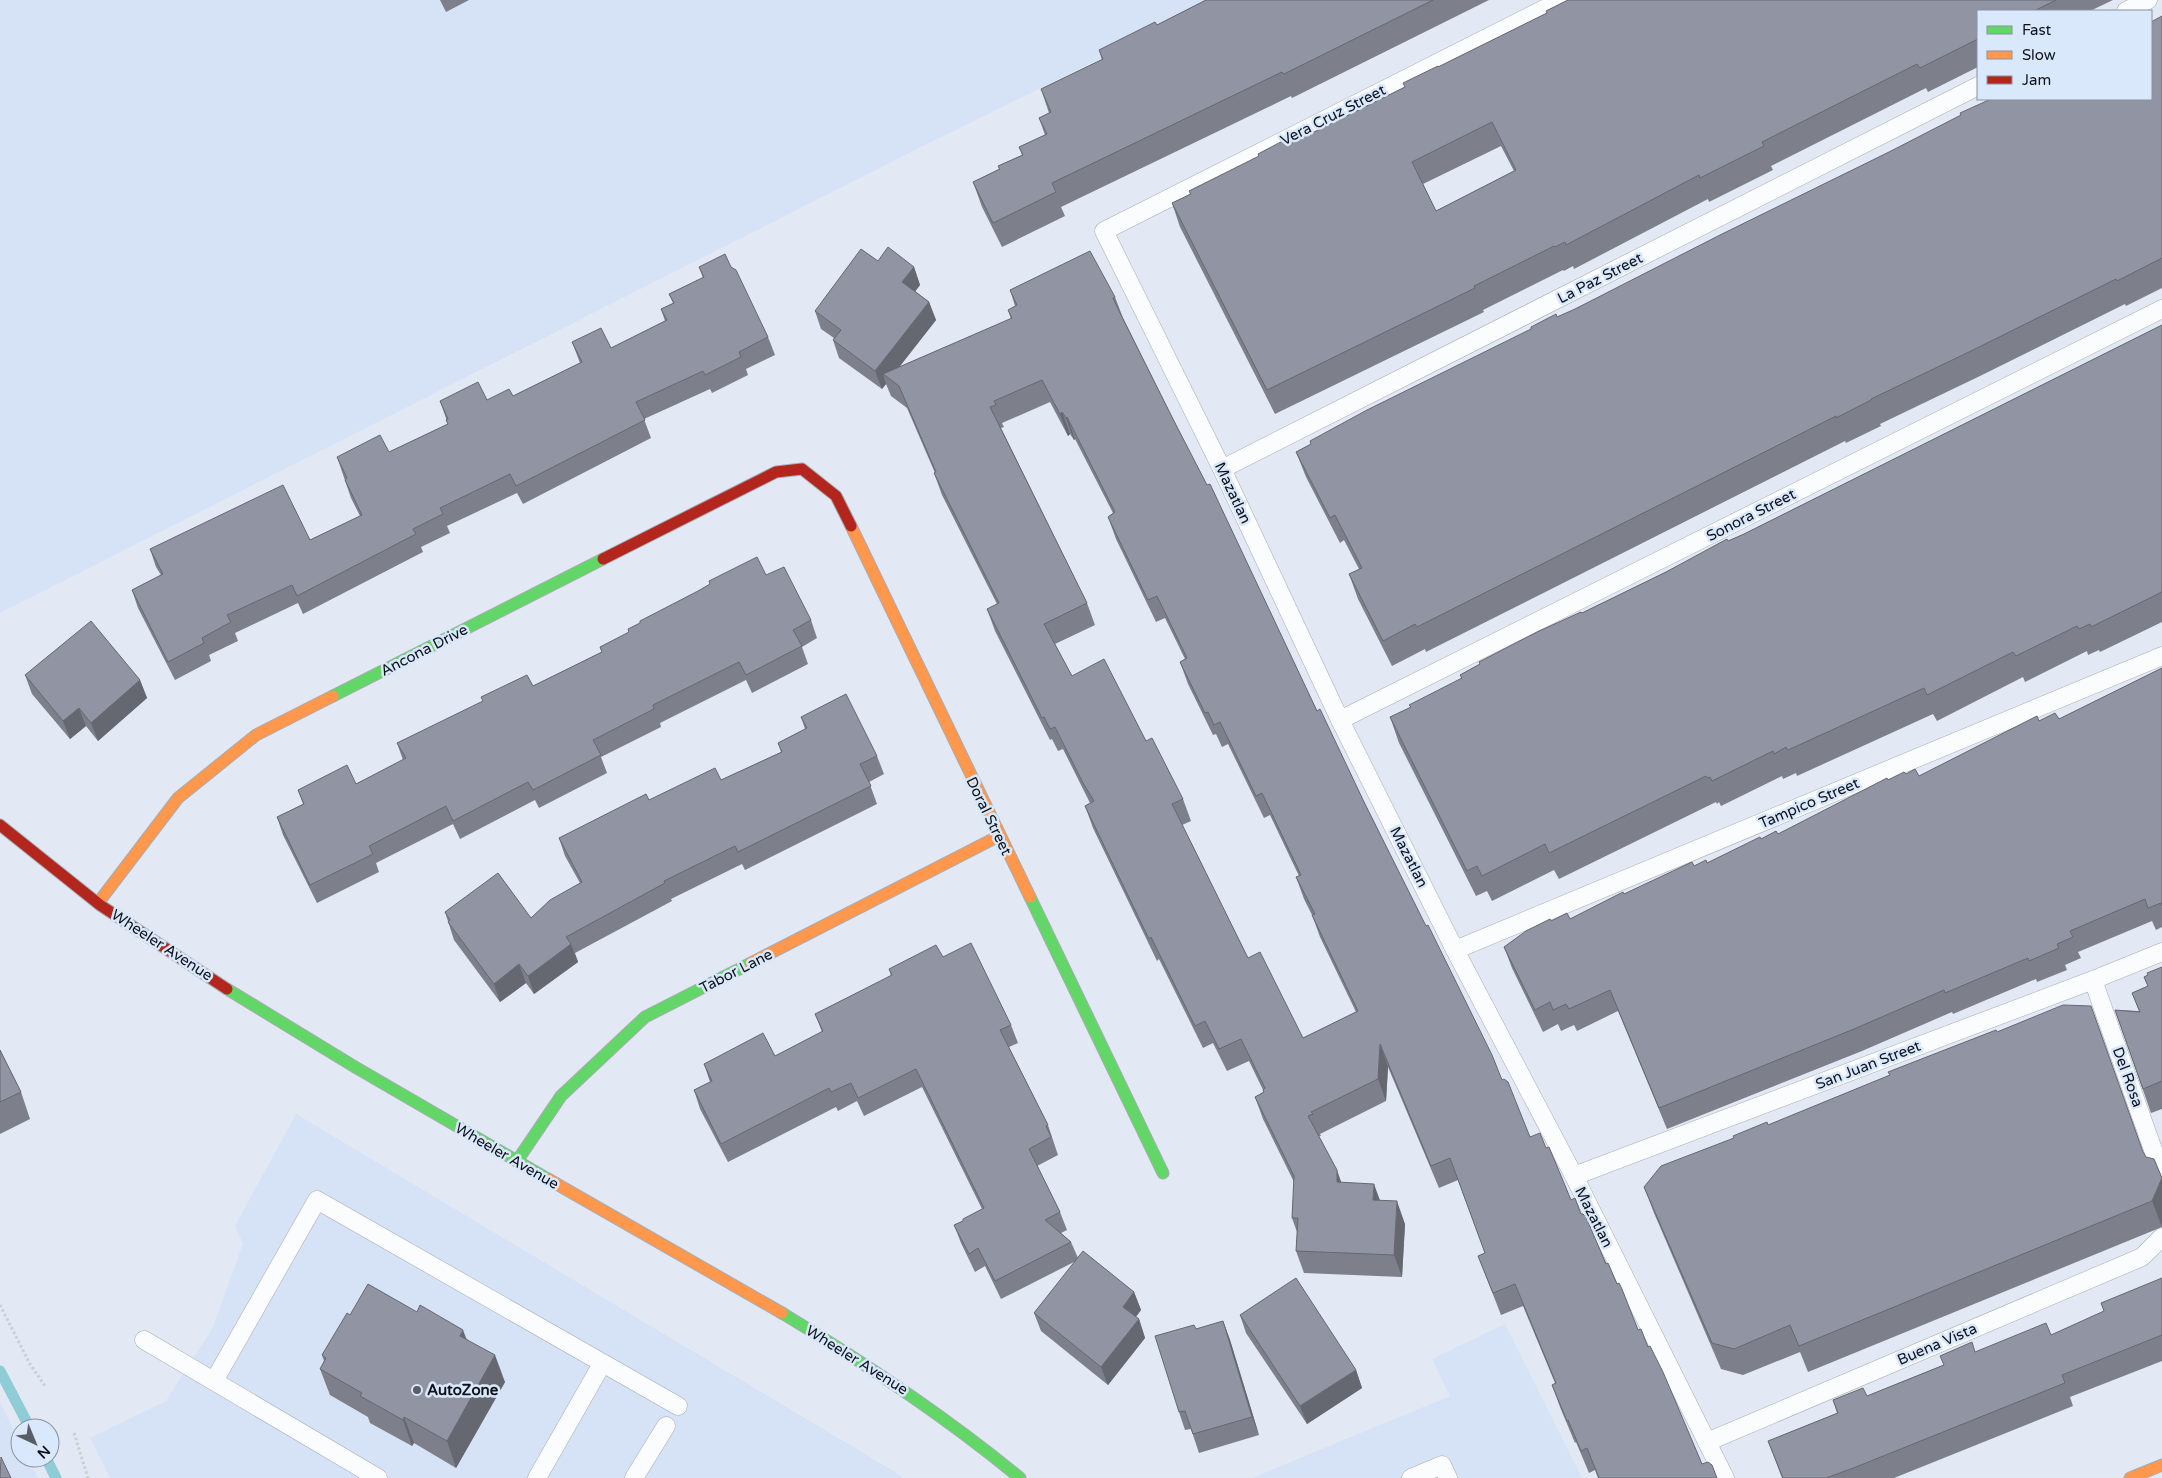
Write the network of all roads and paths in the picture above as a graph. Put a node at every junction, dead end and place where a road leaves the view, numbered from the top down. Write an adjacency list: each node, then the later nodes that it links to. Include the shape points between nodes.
1 (1562, 0): 5 (lane, Vera Cruz Street)
2 (2148, 0): 3 (lane)
3 (2128, 10)
4 (1977, 87): 8 (lane, La Paz Street)
5 (1104, 231): 8 (lane, Mazatlan)
6 (2162, 309): 10 (lane, Sonora Street)
7 (802, 469): 12 (street, Doral Street, via 836,496); 13 (street, Ancona Drive, via 776,472 256,734 178,798)
8 (1222, 469): 10 (lane, Mazatlan)
9 (2162, 656): 14 (lane, Tampico Street)
10 (1340, 720): 14 (lane, Mazatlan)
11 (0, 825): 13 (street, Wheeler Avenue)
12 (999, 836): 17 (street, Tabor Lane, via 645,1017 561,1096); 18 (street, Doral Street)
13 (98, 903): 17 (street, Wheeler Avenue, via 396,1093)
14 (1455, 950): 20 (lane, Mazatlan)
15 (2162, 952): 16 (lane, San Juan Street)
16 (2093, 980): 19 (lane, Del Rosa); 20 (lane, San Juan Street)
17 (517, 1161): 37 (street, Wheeler Avenue, via 860,1361 935,1410)
18 (1163, 1173)
19 (2162, 1174)
20 (1574, 1176): 30 (lane, Mazatlan)
21 (2162, 1237): 30 (lane, Buena Vista, via 2142,1257)
22 (0, 1305): 26 (path)
23 (144, 1340): 25 (lane)
24 (602, 1364): 25 (lane, via 316,1200); 27 (lane); 35 (lane)
25 (214, 1381): 34 (lane)
26 (45, 1386)
27 (678, 1406)
28 (666, 1426): 36 (lane)
29 (74, 1433): 33 (path)
30 (1707, 1442): 40 (lane, Mazatlan)
31 (2162, 1465): 41 (street)
32 (1445, 1471): 38 (lane); 39 (lane)
33 (88, 1478)
34 (378, 1478)
35 (537, 1478)
36 (634, 1478)
37 (1020, 1478)
38 (1411, 1478)
39 (1459, 1478)
40 (1725, 1478)
41 (2130, 1478)

